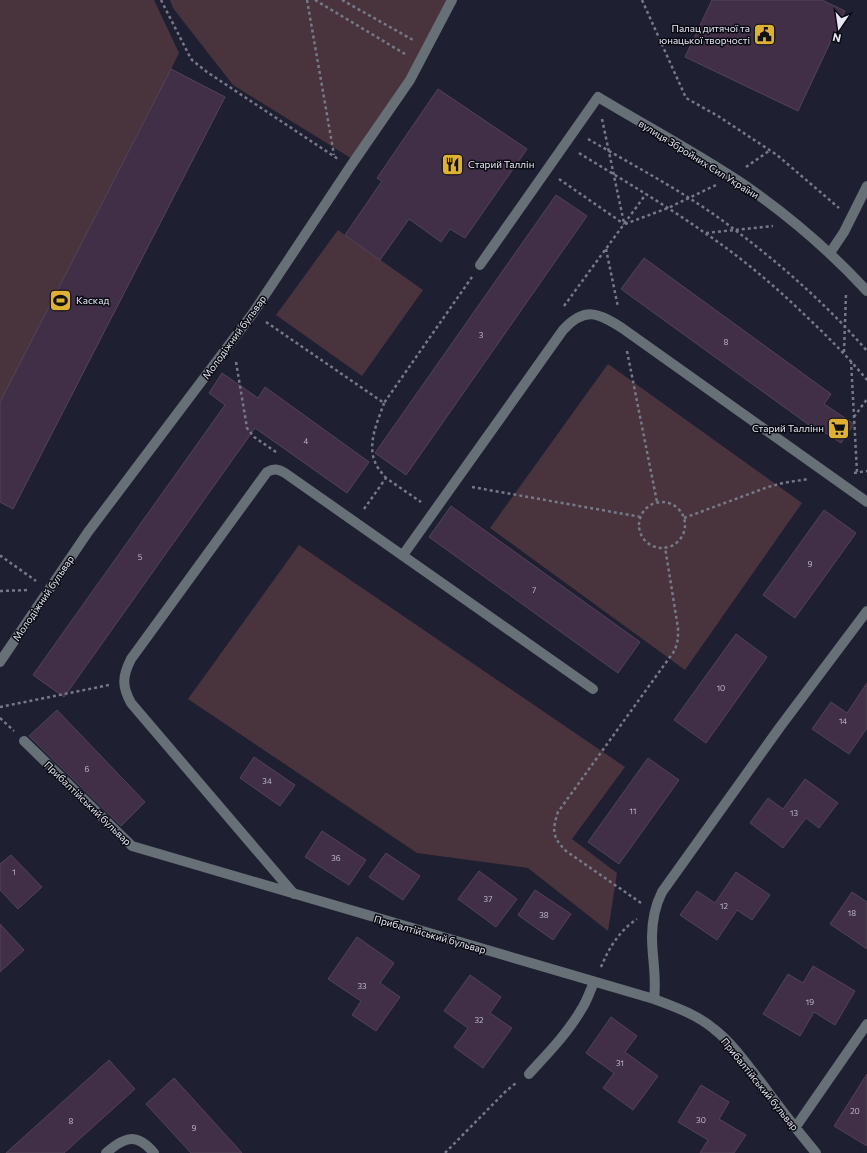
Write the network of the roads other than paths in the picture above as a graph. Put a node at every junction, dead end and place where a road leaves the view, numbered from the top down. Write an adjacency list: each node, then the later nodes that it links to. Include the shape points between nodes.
1 (452, 0): 9 (street, Молодіжний бульвар, via 402,92 253,313 114,497)
2 (867, 186): 3 (street)
3 (830, 253): 4 (street, вулиця Збройних Сил України, via 766,200 598,97); 5 (street, вулиця Збройних Сил України)
4 (480, 265)
5 (867, 291)
6 (867, 502): 7 (street, via 622,328 600,315 586,315 573,320 563,330)
7 (403, 555): 10 (street); 12 (street, via 286,472 271,469 261,477 125,671 123,682 131,703)
8 (867, 611): 14 (street, via 667,883 654,912)
9 (0, 662)
10 (593, 690)
11 (24, 741): 12 (street, Прибалтійський бульвар, via 132,846)
12 (294, 894): 13 (street, Прибалтійський бульвар)
13 (594, 982): 14 (street, Прибалтійський бульвар); 16 (street, via 581,1010 566,1032)
14 (654, 999): 17 (street, Прибалтійський бульвар, via 692,1014 714,1029 742,1058)
15 (867, 1024): 17 (street)
16 (529, 1074)
17 (795, 1128): 20 (street, Прибалтійський бульвар)
18 (106, 1153): 19 (street, via 116,1144 132,1139 147,1145)
19 (154, 1153)
20 (816, 1153)

